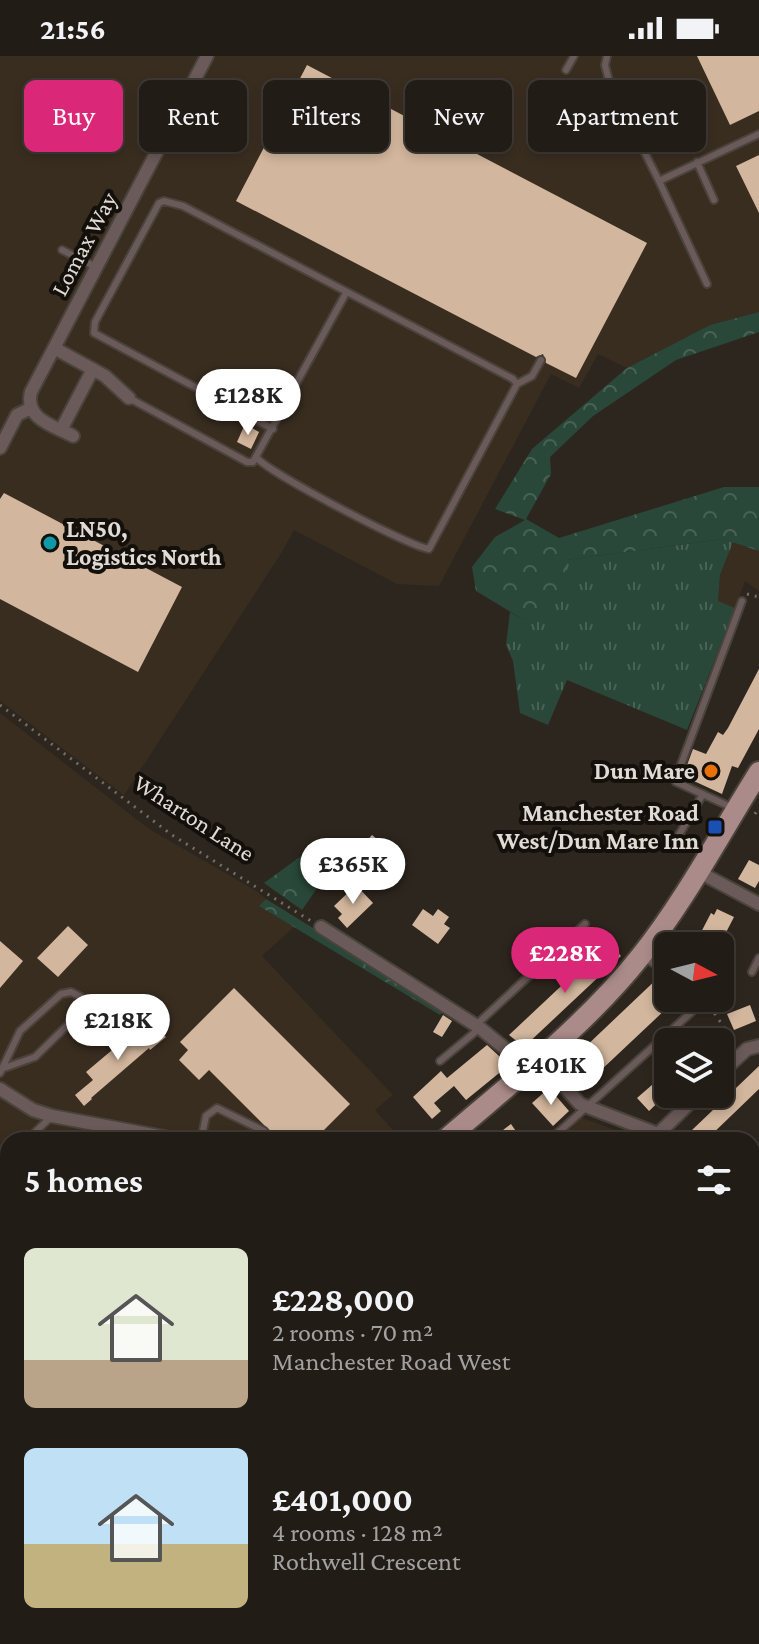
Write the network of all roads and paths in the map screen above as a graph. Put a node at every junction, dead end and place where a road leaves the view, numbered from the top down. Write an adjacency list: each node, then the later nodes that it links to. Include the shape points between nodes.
1 (207, 56): 12 (street, Lomax Way)
2 (574, 56): 4 (lane)
3 (607, 56): 5 (lane)
4 (566, 70)
5 (609, 80)
6 (759, 134): 8 (lane)
7 (644, 152): 9 (lane)
8 (697, 162): 9 (lane); 10 (lane)
9 (659, 181): 13 (lane)
10 (714, 200)
11 (62, 250): 12 (lane)
12 (96, 267): 15 (street, Lomax Way)
13 (707, 284)
14 (346, 293): 18 (lane); 21 (lane); 21 (lane, via 183,206 157,204 94,333)
15 (54, 348): 17 (street); 20 (street, Lomax Way, via 31,392)
16 (541, 360): 18 (lane, via 532,376)
17 (93, 369): 19 (street); 20 (street, via 67,433)
18 (517, 384): 23 (lane, via 429,549 278,474)
19 (129, 398): 23 (lane, via 247,462)
20 (31, 408): 22 (street, via 17,415)
21 (273, 429): 23 (lane)
22 (0, 448)
23 (257, 458)
24 (742, 601): 27 (lane, via 676,778)
25 (0, 705): 34 (path, Wharton Lane, via 172,835)
26 (759, 772): 29 (main road)
27 (703, 794): 29 (lane); 30 (lane)
28 (759, 807): 29 (path)
29 (746, 812): 31 (main road)
30 (673, 845)
31 (699, 872): 32 (street); 35 (main road)
32 (759, 904)
33 (585, 924): 41 (lane)
34 (321, 927): 41 (street)
35 (641, 956): 37 (lane); 46 (main road)
36 (759, 958): 38 (lane)
37 (654, 963)
38 (752, 972)
39 (692, 1012): 49 (lane)
40 (715, 1012): 43 (path)
41 (478, 1027): 45 (lane); 46 (street)
42 (759, 1046): 43 (street)
43 (742, 1052): 44 (street)
44 (734, 1060)
45 (440, 1061)
46 (534, 1064): 49 (street); 56 (main road)
47 (2, 1070): 47 (lane, via 20,1031 61,994 81,997 82,1011 35,1057)
48 (0, 1089): 51 (street)
49 (586, 1107): 57 (lane); 58 (street)
50 (686, 1108): 59 (street)
51 (52, 1116): 52 (lane); 53 (street)
52 (35, 1132)
53 (137, 1132)
54 (203, 1132): 55 (lane, via 206,1116 217,1108)
55 (265, 1132)
56 (454, 1132)
57 (559, 1132)
58 (648, 1132)
59 (665, 1132)

